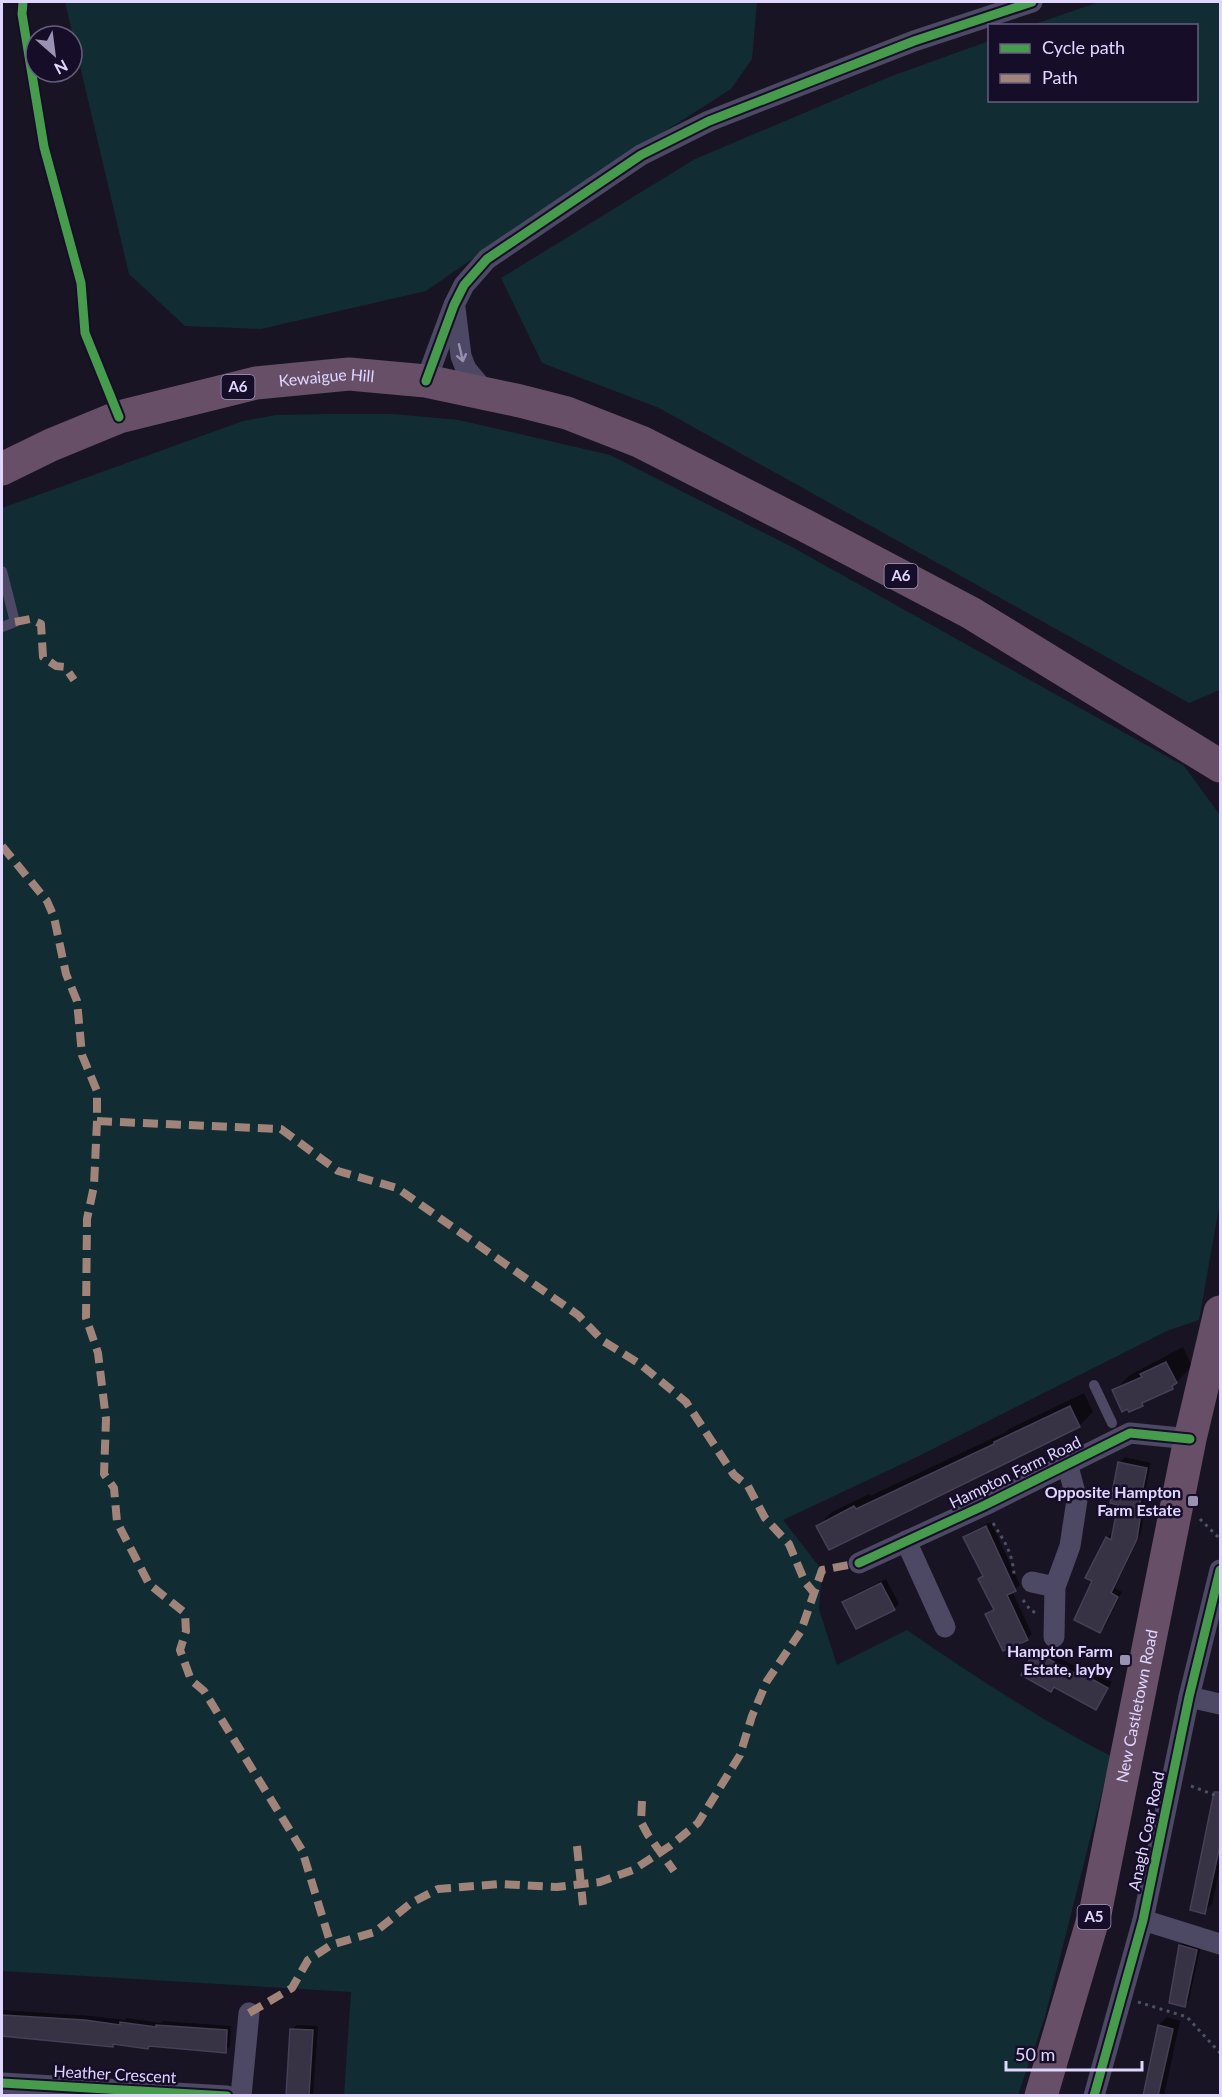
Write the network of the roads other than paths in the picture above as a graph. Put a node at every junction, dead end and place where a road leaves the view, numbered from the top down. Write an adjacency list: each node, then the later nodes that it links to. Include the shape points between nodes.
1 (1032, 2): 2 (street, via 914,41 709,121 641,155 488,259 464,285)
2 (454, 305): 3 (street); 4 (street, one-way to 4, via 461,356 466,369)
3 (426, 381): 4 (highway, Kewaigue Hill / A6); 5 (highway, Kewaigue Hill / A6, via 349,374 256,384 119,417)
4 (488, 394): 8 (highway, A6, via 567,413 641,442 971,613)
5 (2, 469)
6 (2, 571): 7 (lane, via 15,621)
7 (2, 627)
8 (1221, 766)
9 (1221, 1312): 12 (highway, New Castletown Road / A5)
10 (1094, 1385): 11 (lane)
11 (1116, 1430): 12 (street, Hampton Farm Road); 13 (street, Hampton Farm Road)
12 (1190, 1439): 29 (highway, New Castletown Road / A5, via 1096,1909)
13 (1067, 1463): 14 (street, Hampton Farm Road); 18 (street, via 1077,1500 1070,1546)
14 (906, 1541): 15 (street, Hampton Farm Road); 19 (street)
15 (859, 1563)
16 (1221, 1570): 21 (street, Anagh Coar Road)
17 (1022, 1585): 18 (street)
18 (1055, 1587): 20 (street)
19 (945, 1627)
20 (1054, 1637)
21 (1189, 1697): 22 (street); 23 (street, Anagh Coar Road)
22 (1221, 1704)
23 (1143, 1920): 24 (street); 30 (street, Anagh Coar Road)
24 (1221, 1944)
25 (249, 2013): 28 (street)
26 (2, 2083): 27 (street, Heather Crescent)
27 (227, 2096)
28 (241, 2096)
29 (1041, 2096)
30 (1094, 2096)

